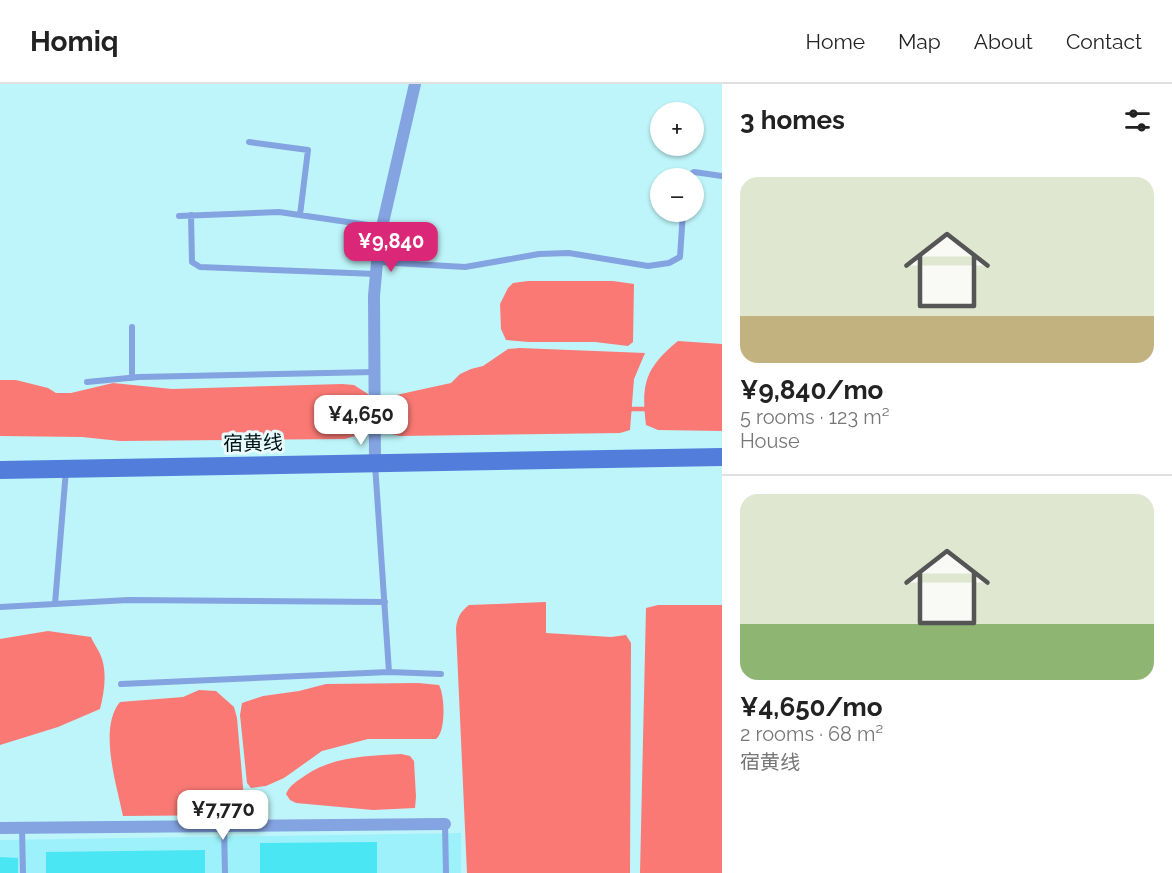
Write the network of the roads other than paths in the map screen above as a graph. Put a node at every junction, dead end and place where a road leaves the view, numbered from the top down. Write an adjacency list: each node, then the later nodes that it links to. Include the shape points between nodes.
1 (415, 84): 9 (street)
2 (249, 142): 6 (lane, via 308,150)
3 (704, 173): 4 (lane)
4 (722, 176)
5 (191, 215): 6 (lane); 7 (lane); 10 (lane, via 192,262 200,267)
6 (300, 215): 9 (lane)
7 (179, 216)
8 (682, 222): 10 (lane, via 680,256 669,264 648,266 569,253 539,254 465,267)
9 (382, 227): 10 (street)
10 (377, 268): 12 (street)
11 (132, 327): 13 (lane)
12 (375, 372): 13 (lane); 16 (street)
13 (132, 378): 14 (lane)
14 (87, 382)
15 (722, 457): 16 (main road, 宿黄线)
16 (375, 464): 17 (main road, 宿黄线); 19 (lane)
17 (66, 469): 18 (main road, 宿黄线); 20 (lane)
18 (0, 470)
19 (385, 602): 20 (lane, via 128,600); 22 (lane)
20 (55, 604): 21 (lane)
21 (0, 607)
22 (389, 672): 23 (lane); 24 (lane)
23 (441, 674)
24 (121, 684)
25 (445, 824): 26 (street); 31 (lane)
26 (224, 825): 28 (street); 30 (lane)
27 (0, 828): 28 (street)
28 (22, 828): 29 (lane)
29 (23, 873)
30 (225, 873)
31 (446, 873)

